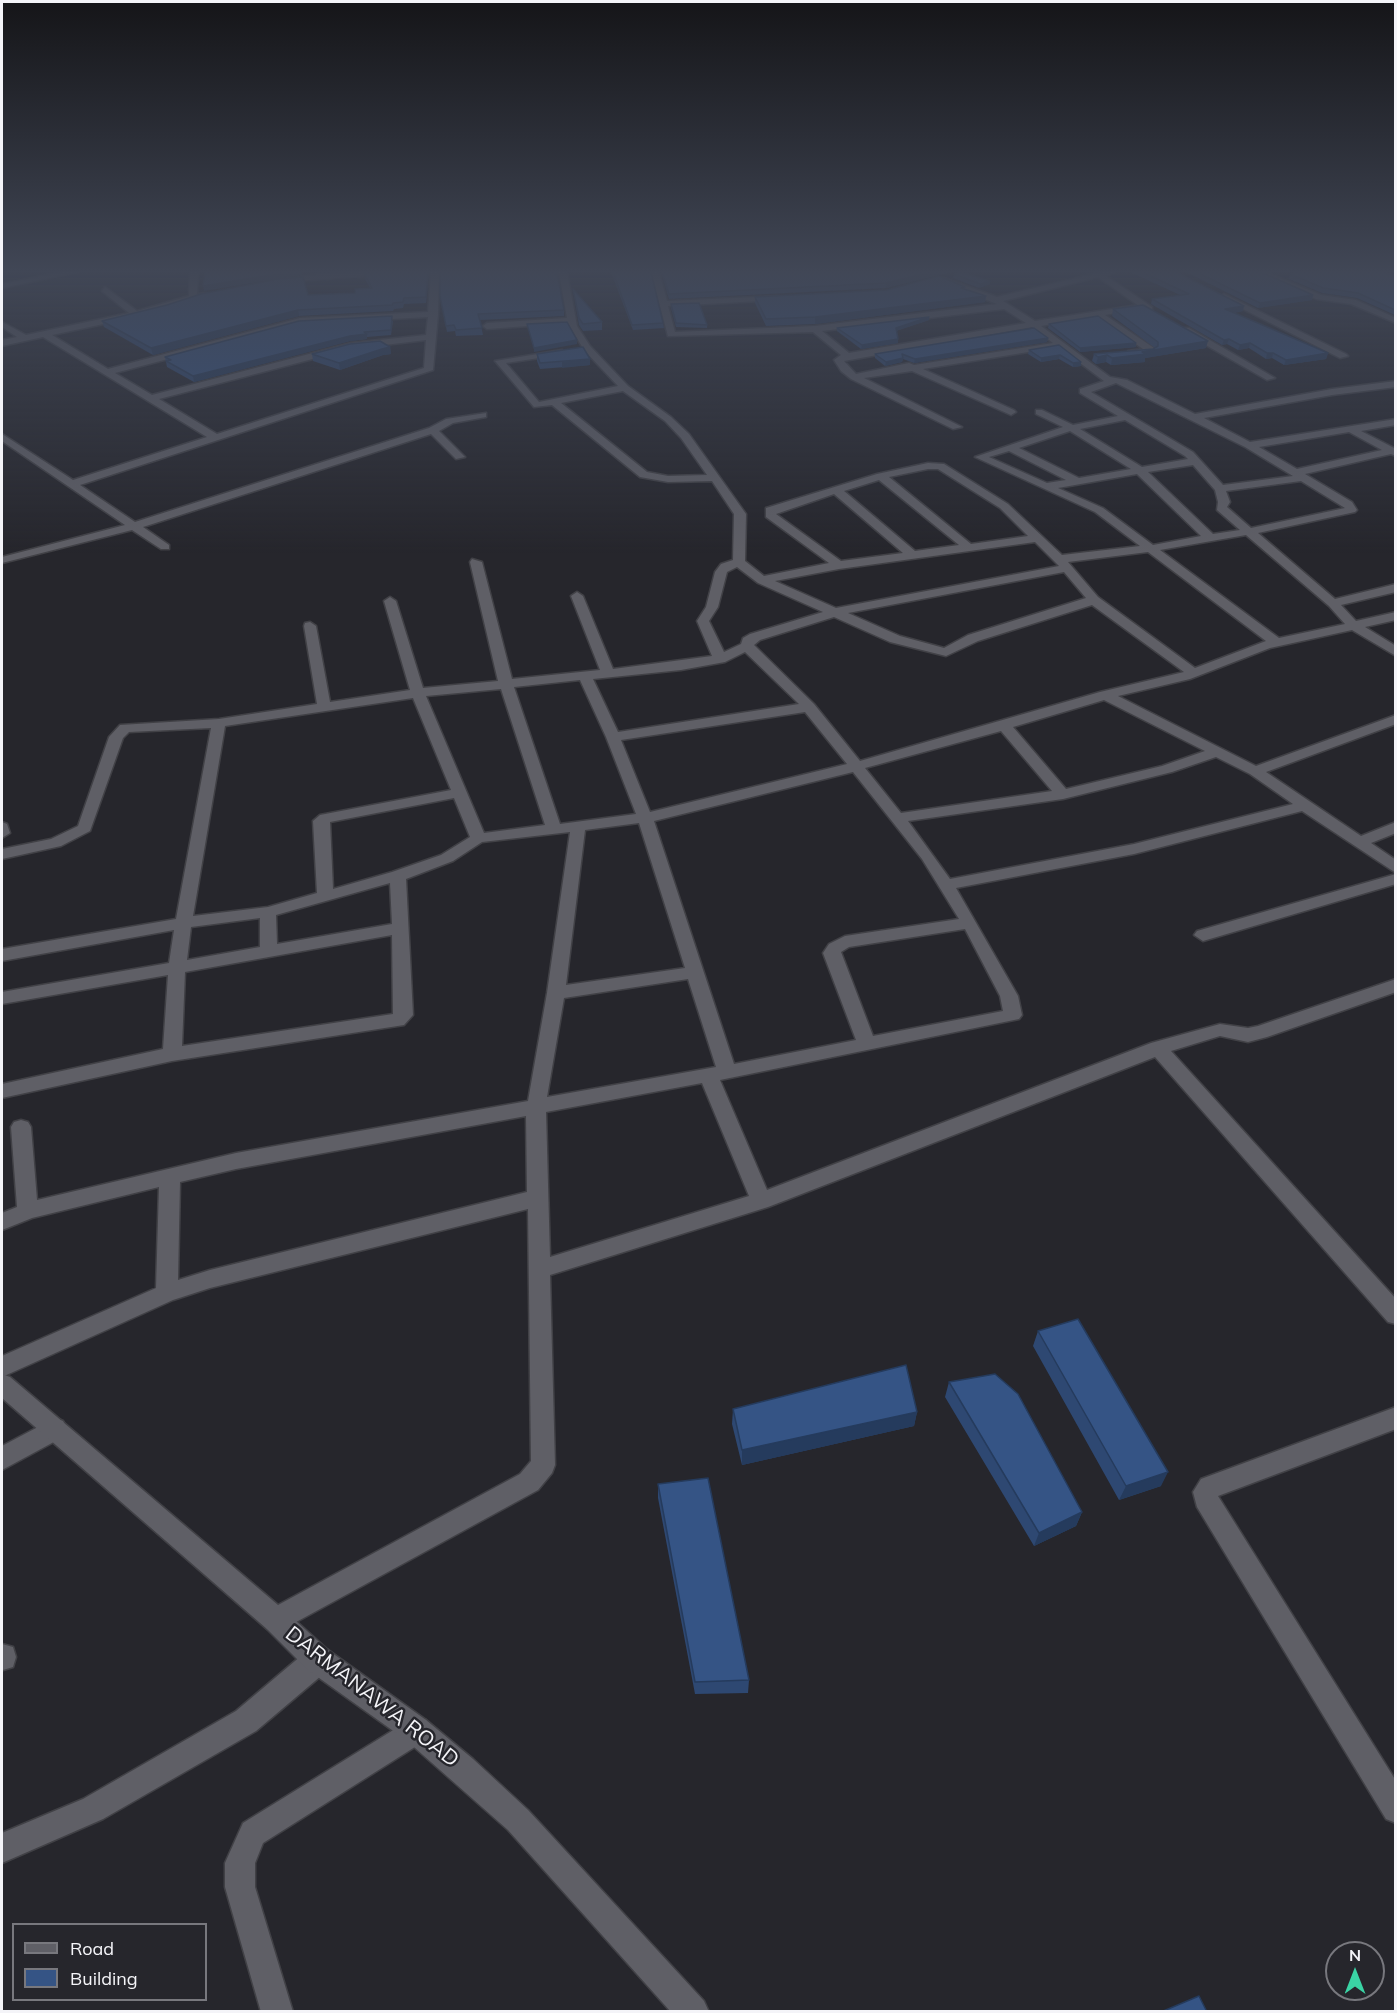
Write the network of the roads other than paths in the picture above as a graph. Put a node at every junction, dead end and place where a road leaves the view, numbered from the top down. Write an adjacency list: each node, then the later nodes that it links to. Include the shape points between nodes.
1 (97, 366): 11 (street)
2 (130, 366): 11 (street)
3 (275, 366): 17 (street)
4 (428, 366): 30 (street, via 428,370)
5 (504, 366): 18 (street, via 536,405)
6 (604, 366): 16 (street)
7 (842, 366): 12 (street)
8 (909, 366): 12 (street); 19 (street)
9 (1090, 366): 14 (street)
10 (1249, 366): 13 (street)
11 (107, 372): 17 (street)
12 (854, 377): 25 (street)
13 (1270, 378)
14 (1112, 379): 22 (street, via 1083,391); 23 (street)
15 (1395, 384): 23 (street)
16 (625, 388): 18 (street); 39 (street, via 674,424)
17 (153, 398): 30 (street)
18 (554, 402): 39 (street, via 644,475)
19 (1011, 412)
20 (1039, 412): 26 (street)
21 (483, 415): 28 (street, via 450,421)
22 (1126, 417): 26 (street); 35 (street)
23 (1196, 417): 31 (street)
24 (1395, 422): 27 (street)
25 (957, 427)
26 (1071, 428): 32 (street); 36 (street)
27 (1348, 428): 31 (street); 33 (street)
28 (433, 430): 34 (street); 45 (street)
29 (2, 437): 41 (street)
30 (214, 437): 41 (street)
31 (1249, 445): 37 (street)
32 (1009, 447): 40 (street); 42 (street, via 980,458)
33 (1394, 452): 37 (street)
34 (460, 457)
35 (1197, 460): 36 (street); 43 (street)
36 (1138, 469): 40 (street); 48 (street)
37 (1302, 474): 43 (street); 46 (street, via 1348,504 1351,510)
38 (881, 476): 44 (street); 47 (street, via 940,466 1004,506); 50 (street)
39 (716, 478): 55 (street, via 737,509)
40 (1075, 480): 42 (street)
41 (72, 484): 45 (street)
42 (1048, 486): 51 (street, via 1099,510)
43 (1220, 489): 46 (street, via 1224,502 1221,508)
44 (836, 490): 52 (street); 57 (street, via 769,512)
45 (134, 526): 49 (street); 53 (street)
46 (1247, 532): 48 (street); 63 (street)
47 (1038, 538): 50 (street); 56 (street)
48 (1210, 538): 51 (street)
49 (165, 547)
50 (968, 547): 52 (street)
51 (1147, 549): 56 (street); 68 (street)
52 (913, 555): 57 (street)
53 (2, 560)
54 (476, 562): 75 (street)
55 (739, 562): 58 (street); 71 (street, via 721,572 712,607 703,621)
56 (1063, 563): 61 (street); 64 (street)
57 (839, 565): 58 (street)
58 (762, 580): 64 (street)
59 (1395, 588): 63 (street)
60 (577, 596): 73 (street)
61 (1094, 600): 64 (street, via 988,633 946,652 895,639); 72 (street)
62 (390, 601): 76 (street)
63 (1333, 603): 66 (street)
64 (836, 612): 69 (street, via 755,637)
65 (1395, 616): 66 (street)
66 (1352, 624): 68 (street); 70 (street)
67 (310, 626): 78 (street)
68 (1276, 642): 72 (street)
69 (747, 646): 71 (street); 79 (street)
70 (1395, 652)
71 (720, 659): 73 (street)
72 (1194, 673): 77 (street)
73 (609, 675): 74 (street)
74 (585, 677): 75 (street); 83 (street)
75 (506, 684): 76 (street); 95 (street)
76 (418, 693): 78 (street); 87 (street)
77 (1105, 695): 82 (street); 84 (street)
78 (324, 707): 81 (street)
79 (809, 707): 83 (street); 85 (street)
80 (1395, 719): 86 (street)
81 (219, 723): 99 (street, via 120,731 85,828 55,843); 106 (street)
82 (1004, 726): 85 (street); 88 (street)
83 (613, 738): 90 (street)
84 (1219, 751): 86 (street); 88 (street, via 1167,769)
85 (858, 766): 90 (street); 91 (street)
86 (1255, 771): 89 (street)
87 (459, 793): 97 (street); 104 (street, via 321,821)
88 (1063, 794): 91 (street)
89 (1306, 805): 98 (street); 103 (street, via 1134,849)
90 (645, 818): 93 (street); 113 (street)
91 (898, 818): 103 (street)
92 (2, 827): 96 (street)
93 (578, 827): 95 (street); 115 (street)
94 (1395, 827): 98 (street)
95 (554, 829): 97 (street)
96 (2, 833)
97 (478, 838): 101 (street, via 447,858)
98 (1361, 842): 100 (street)
99 (2, 854)
100 (1395, 868)
101 (398, 876): 104 (street); 108 (street)
102 (1395, 879): 109 (street)
103 (946, 885): 107 (street)
104 (325, 898): 105 (street)
105 (268, 912): 106 (street); 110 (street)
106 (184, 923): 111 (street); 112 (street)
107 (970, 923): 117 (street, via 845,942 835,948 832,953); 117 (street, via 1009,996 1012,1015)
108 (399, 928): 110 (street); 119 (street, via 404,1015 398,1020)
109 (1203, 935)
110 (269, 951): 112 (street)
111 (2, 955)
112 (177, 967): 116 (street); 119 (street)
113 (694, 972): 115 (street); 120 (street)
114 (1395, 985): 118 (street, via 1261,1032 1248,1035 1220,1030)
115 (556, 993): 122 (street)
116 (2, 998)
117 (867, 1044): 120 (street)
118 (1158, 1048): 126 (street); 131 (street)
119 (172, 1054): 121 (street)
120 (717, 1074): 122 (street); 126 (street)
121 (2, 1091)
122 (536, 1108): 124 (street); 125 (street)
123 (21, 1127): 127 (street)
124 (170, 1176): 127 (street); 130 (street)
125 (538, 1198): 129 (street); 130 (street)
126 (761, 1201): 129 (street)
127 (28, 1211): 128 (street)
128 (2, 1222)
129 (540, 1269): 137 (street, via 543,1465 538,1474)
130 (167, 1293): 132 (street)
131 (1395, 1315)
132 (2, 1367)
133 (2, 1384): 135 (street, DARMANAWA ROAD)
134 (1395, 1418): 140 (street, via 1205,1492)
135 (55, 1429): 136 (street); 137 (street, DARMANAWA ROAD)
136 (2, 1459)
137 (276, 1620): 138 (street, DARMANAWA ROAD)
138 (318, 1660): 139 (street, DARMANAWA ROAD); 141 (street, via 246,1721 93,1809)
139 (416, 1730): 142 (street, via 253,1833 240,1863 240,1887); 143 (street, DARMANAWA ROAD, via 518,1820)
140 (1395, 1809)
141 (2, 1848)
142 (277, 2012)
143 (693, 2012)

